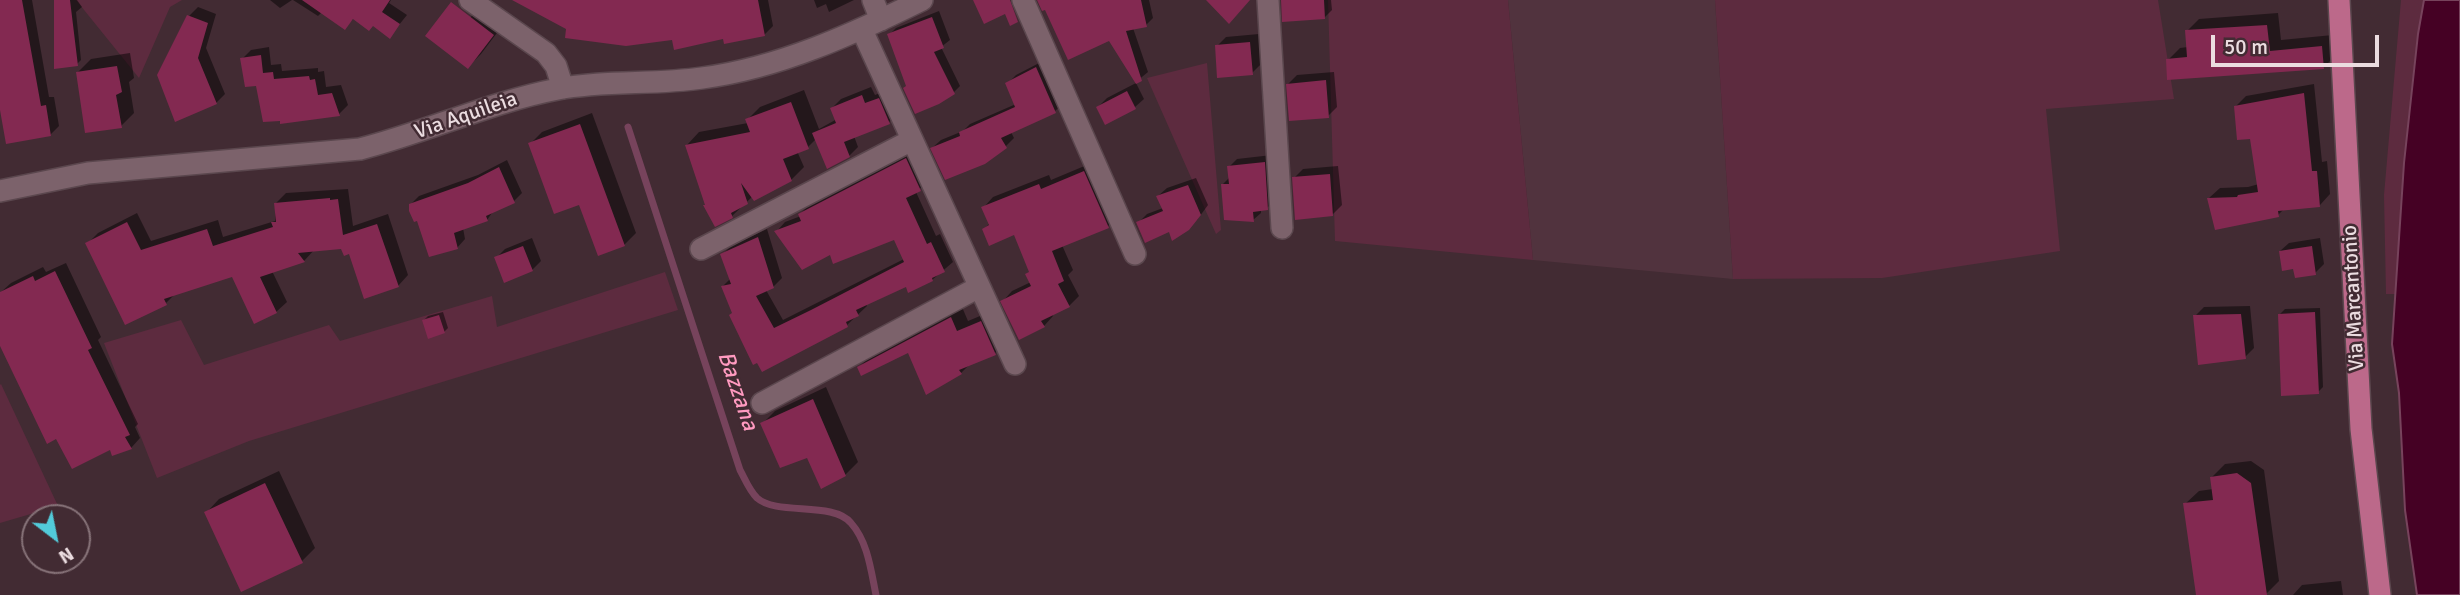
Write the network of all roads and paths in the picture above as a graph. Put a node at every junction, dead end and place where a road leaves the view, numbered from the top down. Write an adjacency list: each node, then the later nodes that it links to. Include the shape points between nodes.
1 (470, 0): 8 (street, via 546,53)
2 (873, 0): 7 (street)
3 (922, 0): 7 (street, Via Aquileia)
4 (1023, 0): 13 (street)
5 (1268, 0): 11 (street)
6 (2339, 0): 17 (main road, Via Marcantonio, via 2361,429)
7 (871, 25): 8 (street, Via Aquileia, via 747,71 700,79); 9 (street)
8 (563, 88): 10 (street, Via Aquileia, via 516,98 360,149 88,173)
9 (912, 139): 12 (street); 14 (street)
10 (0, 191)
11 (1282, 228)
12 (701, 249)
13 (1135, 254)
14 (979, 287): 15 (street); 16 (street)
15 (1014, 364)
16 (762, 403)
17 (2380, 595)

